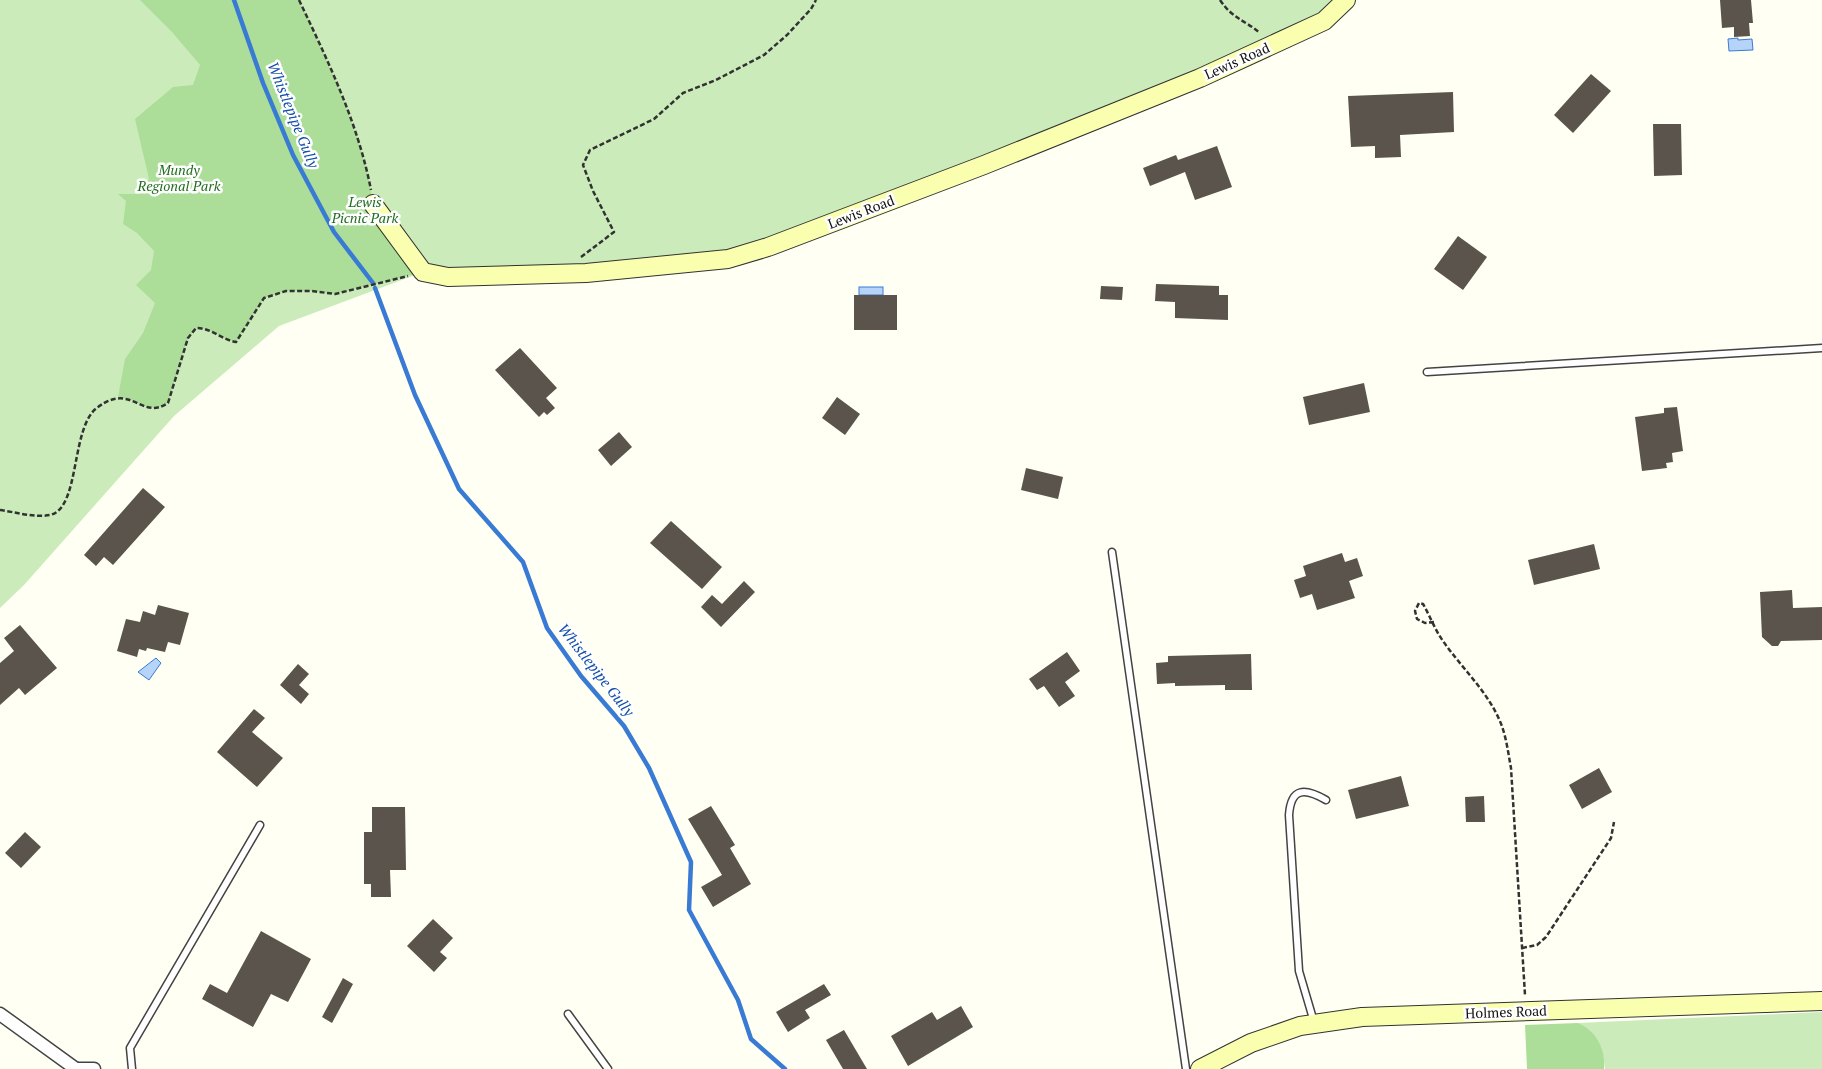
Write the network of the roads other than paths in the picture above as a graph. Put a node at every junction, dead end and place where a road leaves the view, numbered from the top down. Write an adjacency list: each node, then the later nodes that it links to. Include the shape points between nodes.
1 (1346, 0): 2 (street, Lewis Road, via 1324,21 1200,78 984,165 768,247 728,259 586,274 448,277 423,272)
2 (373, 204)
3 (1822, 348): 4 (lane)
4 (1427, 372)
5 (1112, 552): 16 (lane)
6 (1326, 800): 11 (lane, via 1314,794 1296,794 1290,803 1289,815 1299,971)
7 (260, 825): 14 (lane, via 130,1048)
8 (1822, 1001): 11 (street, Holmes Road, via 1362,1017)
9 (0, 1014): 12 (street)
10 (568, 1014): 15 (lane)
11 (1314, 1024): 17 (street, Holmes Road, via 1250,1044)
12 (76, 1069): 13 (street)
13 (94, 1069)
14 (132, 1069)
15 (608, 1069)
16 (1186, 1069)
17 (1200, 1069)

